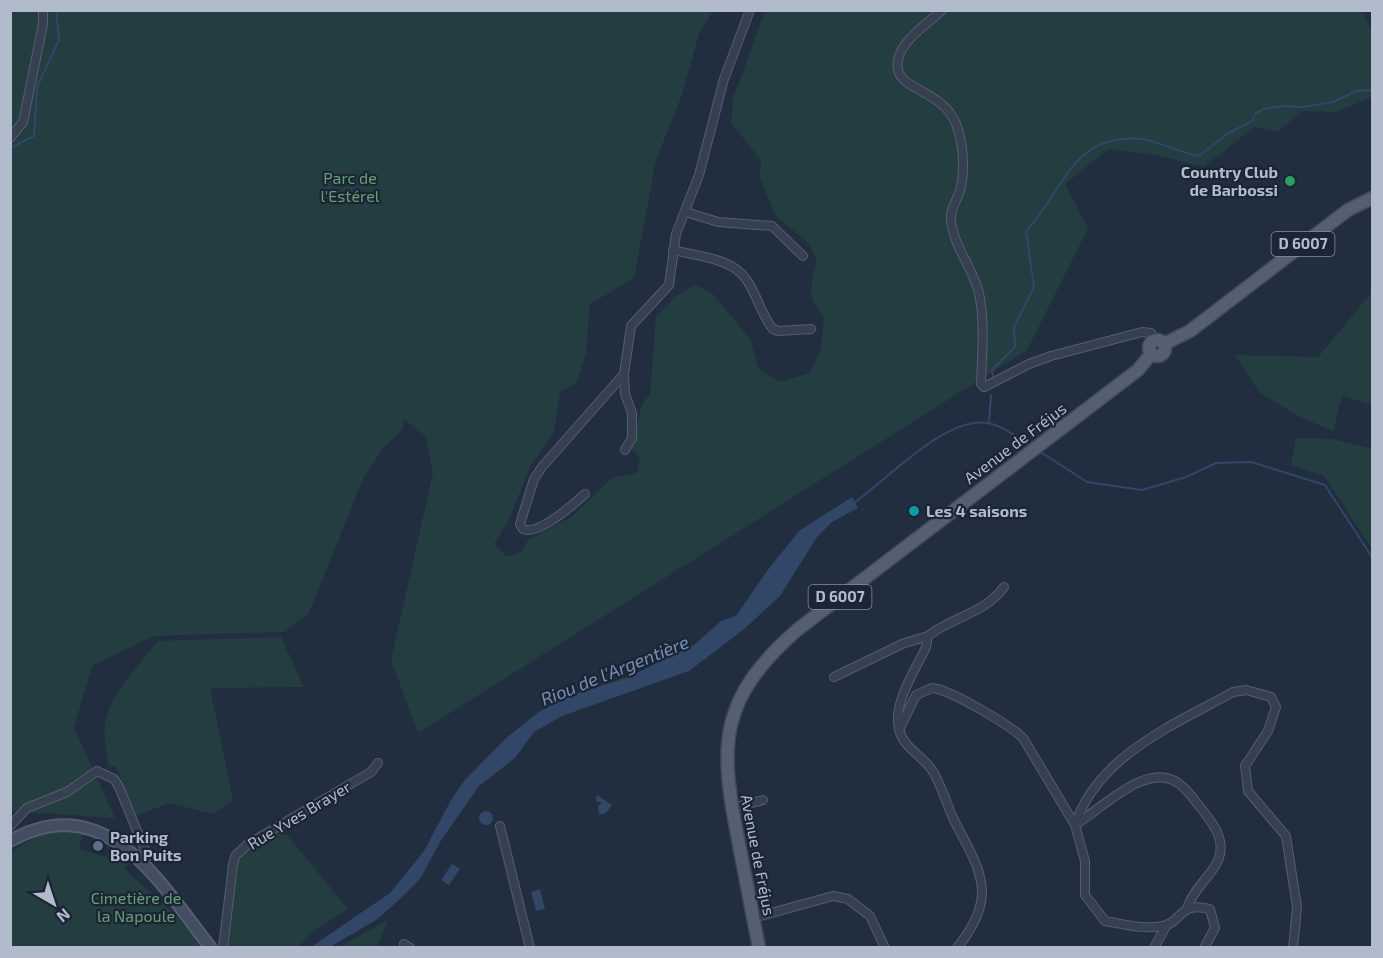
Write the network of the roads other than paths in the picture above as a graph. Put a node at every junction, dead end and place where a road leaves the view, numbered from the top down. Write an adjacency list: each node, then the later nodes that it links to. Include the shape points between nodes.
1 (43, 10): 4 (street, via 23,122)
2 (750, 10): 6 (street, via 724,79)
3 (942, 10): 10 (street, via 906,44 898,71 912,87 932,94 945,105 956,122 963,172 950,218 979,295 981,384 984,387 1051,356 1142,332 1151,333)
4 (10, 138)
5 (1372, 197): 10 (main road, D 6007, via 1348,210 1190,331)
6 (686, 212): 7 (street); 8 (street, via 718,222 772,226)
7 (673, 250): 9 (street, via 738,270 778,332); 11 (street, via 669,285 631,326)
8 (803, 256)
9 (811, 329)
10 (1159, 342): 20 (main road, Avenue de Fréjus / D 6007, via 1148,348 1151,354 1138,370 797,630 760,665 743,692 729,730 726,758)
11 (624, 374): 12 (street, via 625,394 632,413 632,438); 13 (street, via 542,467 534,479 520,524 523,529 532,530)
12 (626, 450)
13 (585, 494)
14 (1004, 587): 15 (street, via 972,614)
15 (928, 636): 16 (street); 17 (street, via 898,712)
16 (834, 677)
17 (899, 730): 21 (street, via 911,702 924,690 938,688 1013,728 1023,738); 34 (street, via 911,751 933,772 978,867 982,901 976,921)
18 (378, 763): 31 (street, Rue Yves Brayer, via 363,777 248,839 235,856)
19 (763, 800): 20 (street)
20 (732, 808): 27 (main road, Avenue de Fréjus / D 6007)
21 (1075, 825): 26 (street, via 1135,783 1150,777 1168,777 1182,786 1218,829 1220,845 1219,859 1191,895); 28 (street, via 1085,861 1085,895 1106,921 1141,927); 37 (street, via 1080,811 1115,763 1140,745 1233,692 1253,691 1271,697 1276,707 1268,731 1245,766 1248,790 1286,836 1297,907)
22 (10, 826): 25 (street, via 27,808 67,792 91,774 104,773 119,787 147,855)
23 (500, 826): 32 (street)
24 (10, 841): 25 (main road, via 34,830 81,827 112,837)
25 (144, 864): 30 (main road)
26 (1187, 908): 28 (street); 36 (street, via 1210,909 1214,918 1215,928)
27 (753, 918): 29 (main road, Avenue de Fréjus / D 6007); 33 (street, via 833,896 848,899 870,916)
28 (1166, 926): 35 (street)
29 (756, 947)
30 (211, 948)
31 (223, 948)
32 (530, 948)
33 (885, 948)
34 (957, 948)
35 (1154, 948)
36 (1204, 948)
37 (1293, 948)

